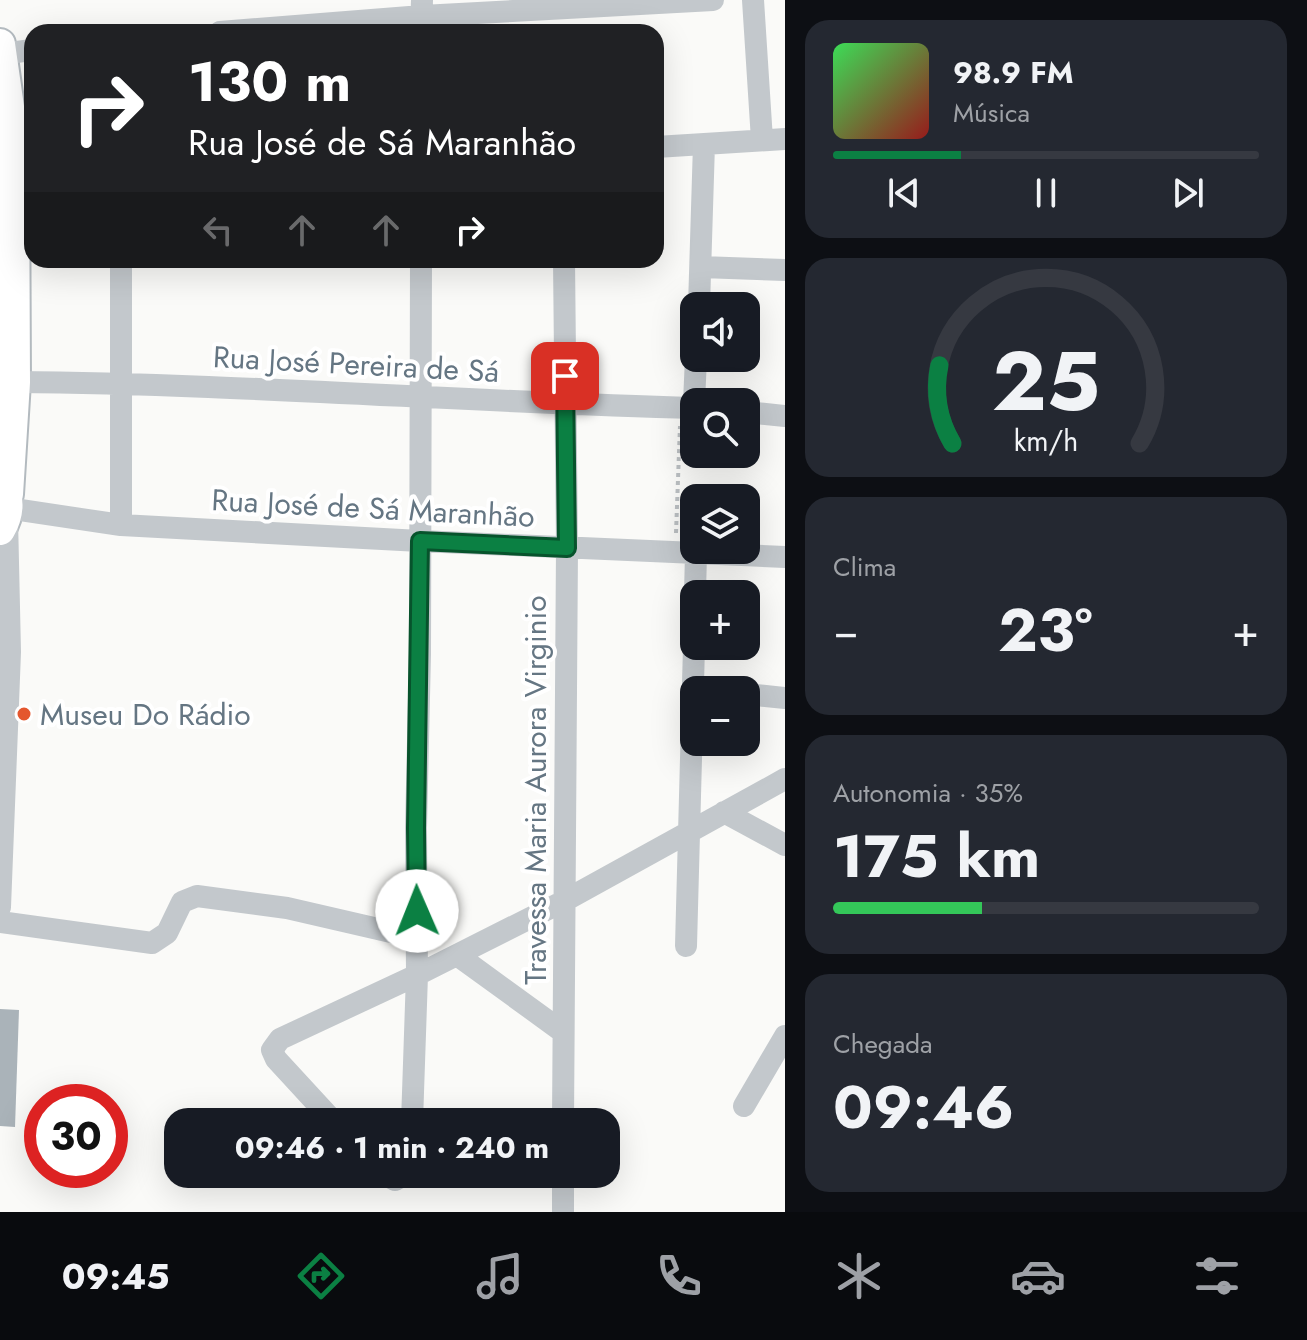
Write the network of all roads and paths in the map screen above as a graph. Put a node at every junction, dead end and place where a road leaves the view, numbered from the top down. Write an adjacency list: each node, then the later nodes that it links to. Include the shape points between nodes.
1 (713, 0): 4 (street)
2 (753, 0): 10 (street)
3 (422, 16): 4 (street); 5 (street)
4 (564, 21)
5 (321, 24)
6 (24, 50): 7 (street)
7 (0, 51): 8 (street)
8 (6, 122): 13 (street)
9 (785, 139): 10 (street)
10 (762, 140): 11 (street)
11 (704, 144): 12 (street); 14 (street)
12 (664, 146)
13 (7, 259): 20 (street)
14 (701, 267): 18 (street); 19 (street)
15 (121, 268): 21 (street)
16 (421, 268): 22 (street)
17 (564, 268): 23 (street, Travessa Maria Aurora Virginio)
18 (785, 270)
19 (700, 292)
20 (15, 382): 21 (street, Rua José Pereira de Sá); 27 (street)
21 (122, 383): 22 (street, Rua José Pereira de Sá); 28 (street)
22 (420, 397): 23 (street, Rua José Pereira de Sá); 29 (street)
23 (565, 405): 24 (street, Rua José Pereira de Sá); 30 (street, Travessa Maria Aurora Virginio)
24 (680, 406)
25 (760, 413): 26 (street)
26 (785, 416)
27 (4, 506): 28 (street, Rua José de Sá Maranhão); 42 (street, via 10,652)
28 (121, 525): 29 (street, Rua José de Sá Maranhão)
29 (420, 541): 30 (street, Rua José de Sá Maranhão); 44 (street)
30 (567, 548): 31 (street, Rua José de Sá Maranhão); 41 (street, Travessa Maria Aurora Virginio)
31 (680, 552)
32 (760, 556): 33 (street, Rua José de Sá Maranhão)
33 (785, 557)
34 (760, 695): 35 (street)
35 (785, 698)
36 (691, 756): 39 (street)
37 (785, 779): 38 (street)
38 (724, 812): 39 (street); 40 (street)
39 (688, 832): 41 (street); 45 (street)
40 (785, 845)
41 (564, 901): 46 (street); 48 (street, Travessa Maria Aurora Virginio)
42 (0, 907)
43 (0, 922): 44 (street, via 152,943 167,933 182,902 197,896 287,908)
44 (417, 938): 47 (street)
45 (686, 946)
46 (457, 955): 47 (street); 48 (street, Travessa Maria Aurora Virginio)
47 (417, 975): 51 (street, via 292,1032 273,1047 282,1068); 52 (street)
48 (563, 1032): 53 (street, Travessa Maria Aurora Virginio)
49 (785, 1036): 50 (street)
50 (744, 1106)
51 (321, 1108)
52 (412, 1108)
53 (563, 1108)
54 (563, 1188): 55 (street)
55 (563, 1212)

